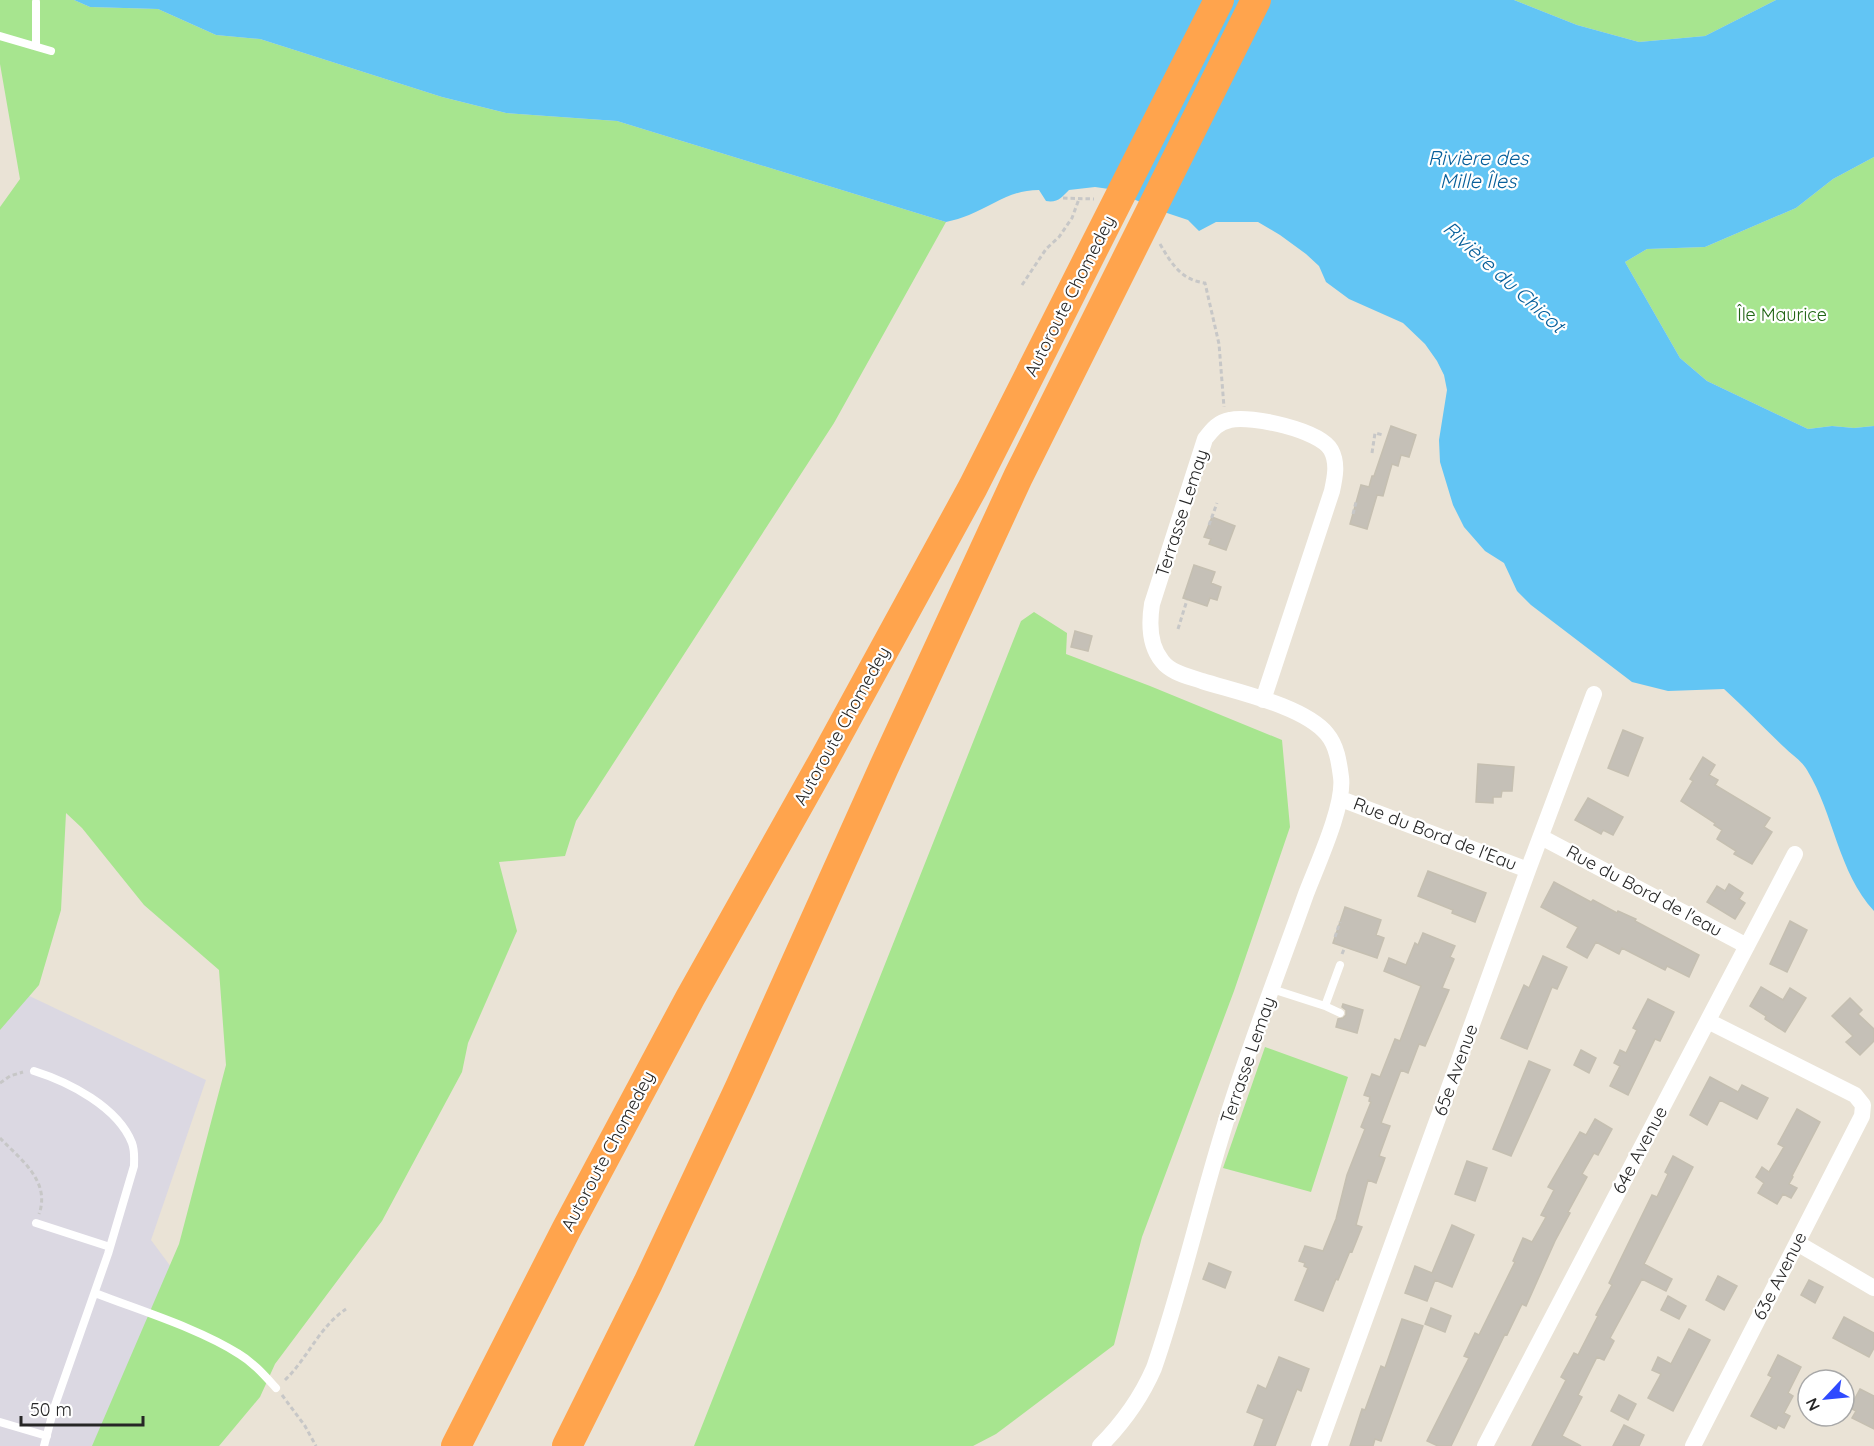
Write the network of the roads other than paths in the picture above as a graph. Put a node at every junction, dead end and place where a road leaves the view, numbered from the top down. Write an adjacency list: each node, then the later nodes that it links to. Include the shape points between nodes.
1 (1219, 0): 29 (highway, Autoroute Chomedey, via 973,487 690,998)
2 (1256, 0): 30 (highway, Autoroute Chomedey, via 1018,477 736,1096)
3 (36, 2): 5 (lane)
4 (0, 36): 5 (lane)
5 (36, 46): 6 (lane)
6 (51, 51)
7 (1594, 694): 10 (street, 65e Avenue)
8 (1263, 700): 8 (street, Terrasse Lemay, via 1332,491 1335,463 1330,447 1318,438 1264,422 1231,420 1220,423 1205,439 1152,604 1149,627 1156,650 1168,666); 9 (street, Terrasse Lemay, via 1312,722 1328,735 1338,760)
9 (1341, 799): 12 (street, Rue du Bord de l'Eau); 15 (street, Terrasse Lemay)
10 (1541, 837): 12 (street, 65e Avenue); 13 (street, Rue du Bord de l'eau)
11 (1795, 854): 13 (street, 64e Avenue)
12 (1528, 870): 32 (street, 65e Avenue)
13 (1747, 946): 18 (street, 64e Avenue)
14 (1340, 965): 16 (lane)
15 (1272, 988): 16 (lane); 31 (street, Terrasse Lemay, via 1223,1129 1154,1368 1135,1403)
16 (1325, 1006): 17 (lane)
17 (1340, 1013)
18 (1708, 1021): 21 (street, 63e Avenue, via 1855,1095 1863,1105 1862,1116); 33 (street, 64e Avenue)
19 (34, 1071): 22 (lane, via 84,1093 106,1109 132,1143 134,1166)
20 (36, 1223): 22 (lane)
21 (1797, 1243): 23 (street); 34 (street, 63e Avenue)
22 (110, 1247): 24 (lane)
23 (1874, 1288)
24 (94, 1293): 25 (lane, via 219,1343 248,1360); 27 (lane)
25 (276, 1388)
26 (0, 1422): 27 (lane)
27 (47, 1436): 28 (lane)
28 (44, 1446)
29 (456, 1446)
30 (567, 1446)
31 (1100, 1446)
32 (1319, 1446)
33 (1485, 1446)
34 (1693, 1446)

